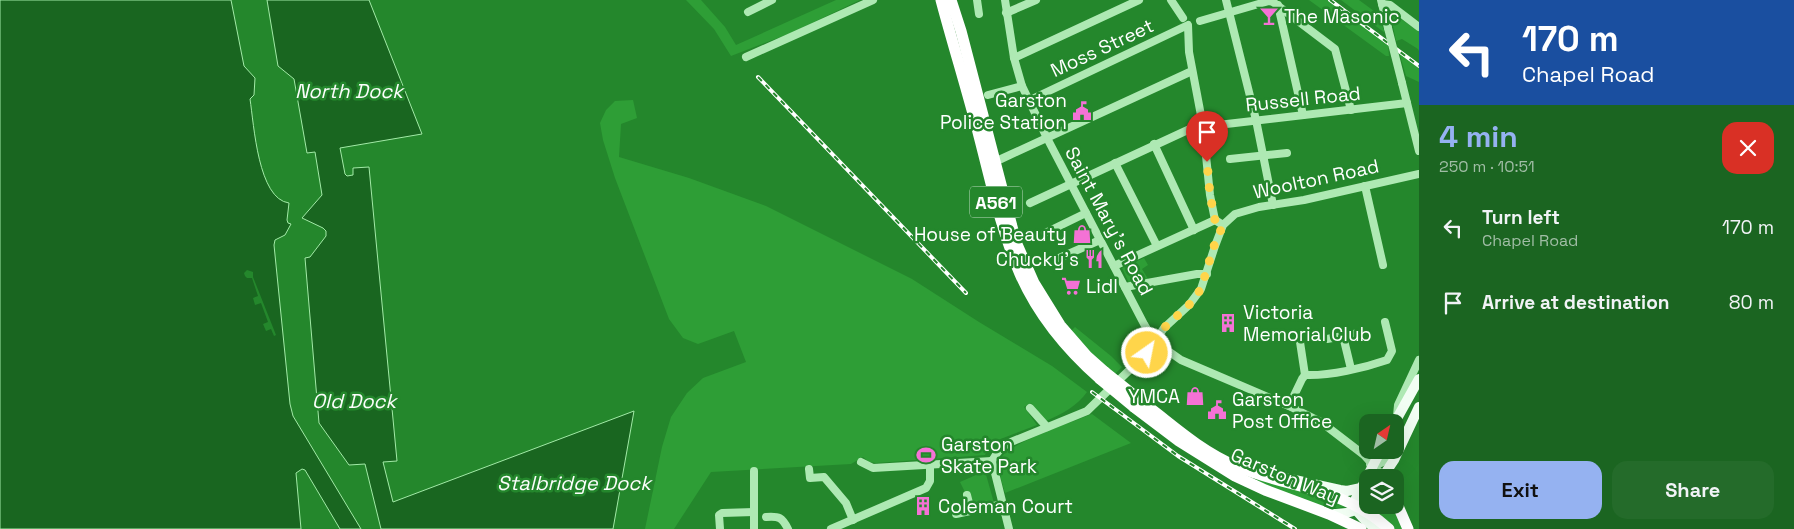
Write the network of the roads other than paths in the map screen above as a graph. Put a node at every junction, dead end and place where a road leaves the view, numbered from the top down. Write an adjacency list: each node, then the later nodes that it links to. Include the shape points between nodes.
1 (772, 0): 13 (street)
2 (873, 0): 20 (street)
3 (941, 0): 64 (highway, Garston Way / A561, via 1020,274 1054,330 1080,362)
4 (951, 0): 64 (highway, Garston Way / A561, via 1016,242 1034,283 1060,325)
5 (977, 0): 15 (street)
6 (1004, 0): 16 (street, Saint Mary's Road)
7 (1036, 0): 16 (street)
8 (1139, 0): 21 (street)
9 (1171, 0): 17 (street)
10 (1226, 0): 14 (street)
11 (1381, 2): 19 (street); 26 (street, bridge)
12 (1278, 5): 14 (street, via 1269,2); 27 (street, via 1335,48); 28 (street)
13 (748, 12)
14 (1229, 13): 18 (street); 29 (street)
15 (980, 14)
16 (1006, 14): 21 (street, Saint Mary's Road)
17 (1186, 22): 22 (street); 25 (street, Moss Street)
18 (1200, 22)
19 (1419, 27)
20 (746, 57)
21 (1014, 58): 23 (street, Saint Mary's Road)
22 (1192, 71): 30 (street); 31 (street)
23 (1022, 86): 24 (street); 25 (street, Saint Mary's Road)
24 (988, 95)
25 (1030, 100): 31 (street, Saint Mary's Road)
26 (1407, 104): 27 (street, Russell Road); 33 (street)
27 (1351, 110): 28 (street, Russell Road)
28 (1303, 116): 29 (street, Russell Road)
29 (1256, 120): 30 (street, Russell Road); 35 (street)
30 (1203, 126): 32 (street, Russell Road, via 1184,130); 45 (street)
31 (1047, 138): 36 (street); 40 (street, Saint Mary's Road)
32 (1154, 144): 38 (street, Russell Road); 47 (street)
33 (1419, 151)
34 (1287, 153): 35 (street)
35 (1263, 156): 37 (street); 43 (street)
36 (1001, 160)
37 (1230, 160)
38 (1114, 163): 40 (street, Russell Road); 50 (street)
39 (1419, 174): 41 (street, Woolton Road)
40 (1071, 184): 42 (street, Russell Road); 44 (street, Saint Mary's Road)
41 (1365, 186): 43 (street, Woolton Road); 52 (street)
42 (1030, 203)
43 (1273, 205): 46 (street, Woolton Road, via 1235,214)
44 (1086, 213): 48 (street); 49 (street, Saint Mary's Road)
45 (1215, 220): 46 (street); 47 (street)
46 (1223, 225): 54 (street)
47 (1194, 230): 50 (street)
48 (1045, 233)
49 (1100, 240): 51 (street); 53 (street, Saint Mary's Road)
50 (1157, 246): 53 (street)
51 (1057, 258)
52 (1383, 265)
53 (1114, 266): 55 (street, Saint Mary's Road)
54 (1207, 274): 55 (street); 60 (street, via 1193,300)
55 (1125, 287): 60 (street, Saint Mary's Road)
56 (1385, 322): 63 (street, via 1392,351 1387,360)
57 (1359, 333): 58 (street)
58 (1343, 336): 59 (street); 63 (street)
59 (1327, 339)
60 (1154, 341): 68 (street, via 1194,366); 74 (street, via 1147,353 1087,411)
61 (1300, 342): 65 (street)
62 (1419, 360): 71 (street)
63 (1351, 369): 65 (street)
64 (1103, 375): 67 (highway, Garston Way / A561, bridge)
65 (1305, 375): 68 (street)
66 (1419, 379): 72 (main road)
67 (1137, 403): 88 (highway, Garston Way / A561, via 1206,450); 98 (highway, Garston Way / A561, via 1179,441 1235,476)
68 (1289, 406): 76 (street, via 1321,422)
69 (1419, 407): 73 (main road)
70 (1030, 408): 74 (street)
71 (1397, 414)
72 (1399, 414)
73 (1415, 421): 75 (main road)
74 (1047, 427): 80 (street, via 1003,446)
75 (1404, 438)
76 (1349, 444): 77 (street); 82 (street)
77 (1359, 446)
78 (1376, 459): 82 (main road)
79 (1386, 459): 82 (street)
80 (992, 461): 83 (street); 93 (street)
81 (861, 462): 83 (street, via 873,468)
82 (1373, 465): 86 (main road); 87 (street)
83 (930, 466): 102 (street, via 930,481 926,488)
84 (823, 468): 90 (street)
85 (809, 469): 90 (street, via 810,478)
86 (1371, 469)
87 (1376, 469)
88 (1263, 476): 91 (main road, A561, via 1288,477 1340,490); 94 (highway, Garston Way / A561)
89 (745, 477): 96 (street, via 754,474)
90 (824, 477): 102 (street, via 846,503)
91 (1359, 488)
92 (967, 495): 95 (street)
93 (1003, 504): 95 (street); 108 (street)
94 (1359, 505): 98 (main road, via 1340,514)
95 (971, 511): 97 (street)
96 (754, 512): 104 (street, via 722,513 719,515); 105 (street)
97 (956, 514)
98 (1329, 514): 109 (highway, Garston Way / A561)
99 (1362, 514): 110 (main road, A561, via 1364,520)
100 (1371, 514): 111 (highway, A561)
101 (1402, 514): 112 (highway)
102 (853, 520): 107 (street)
103 (771, 526): 106 (street, via 768,516 778,516)
104 (720, 529)
105 (754, 529)
106 (788, 529)
107 (831, 529)
108 (1009, 529)
109 (1361, 529)
110 (1376, 529)
111 (1390, 529)
112 (1408, 529)

